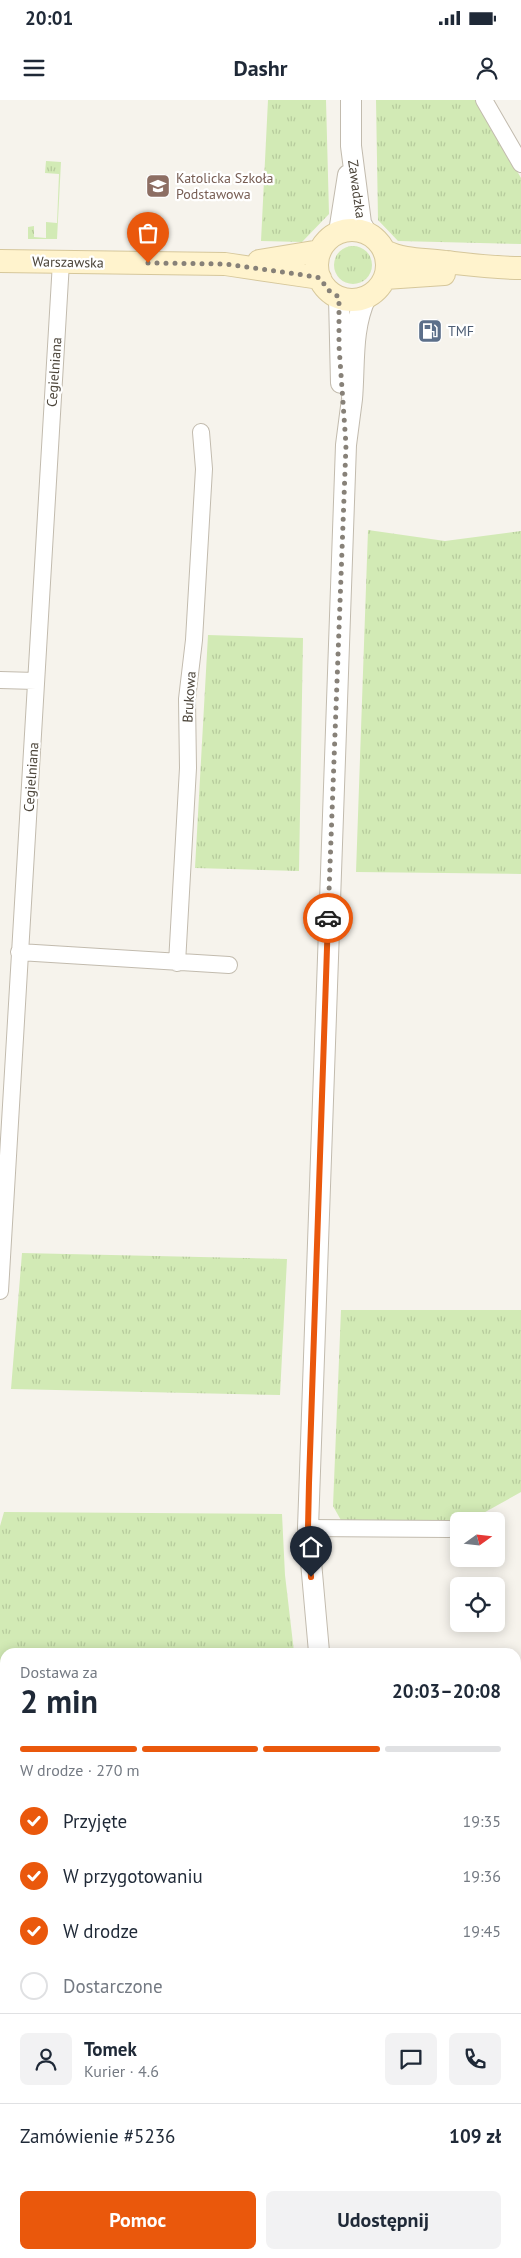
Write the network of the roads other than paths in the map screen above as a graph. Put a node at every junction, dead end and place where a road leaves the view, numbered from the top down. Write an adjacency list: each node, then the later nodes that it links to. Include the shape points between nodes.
1 (351, 100): 3 (street, Zawadzka)
2 (484, 100): 4 (street)
3 (351, 146): 5 (street, Zawadzka); 6 (street, Zawadzka, via 361,223)
4 (521, 164)
5 (339, 232): 6 (main road); 7 (main road)
6 (366, 232): 8 (main road)
7 (320, 251): 11 (main road, Warszawska); 14 (main road)
8 (385, 251): 12 (main road, via 410,259); 15 (main road, via 388,265)
9 (0, 261): 10 (main road, Warszawska)
10 (61, 262): 11 (main road, Warszawska); 21 (street, Cegielniana)
11 (225, 264): 14 (main road, Warszawska)
12 (480, 268): 13 (main road); 15 (main road)
13 (521, 268)
14 (320, 278): 16 (main road, via 328,290)
15 (385, 278): 17 (main road, via 377,290)
16 (339, 297): 17 (main road, via 353,300); 19 (street)
17 (366, 297): 19 (street, via 354,346)
18 (201, 432): 23 (street, Brukowa, via 204,470 194,640 187,699 188,768)
19 (346, 445): 27 (street)
20 (0, 680): 21 (street)
21 (36, 681): 22 (street, Cegielniana)
22 (19, 952): 23 (street); 25 (street, Cegielniana)
23 (177, 963): 24 (street)
24 (229, 965)
25 (7, 1034): 26 (street, Cegielniana)
26 (0, 1291)
27 (308, 1528): 28 (street); 29 (street)
28 (448, 1530)
29 (319, 1648)

